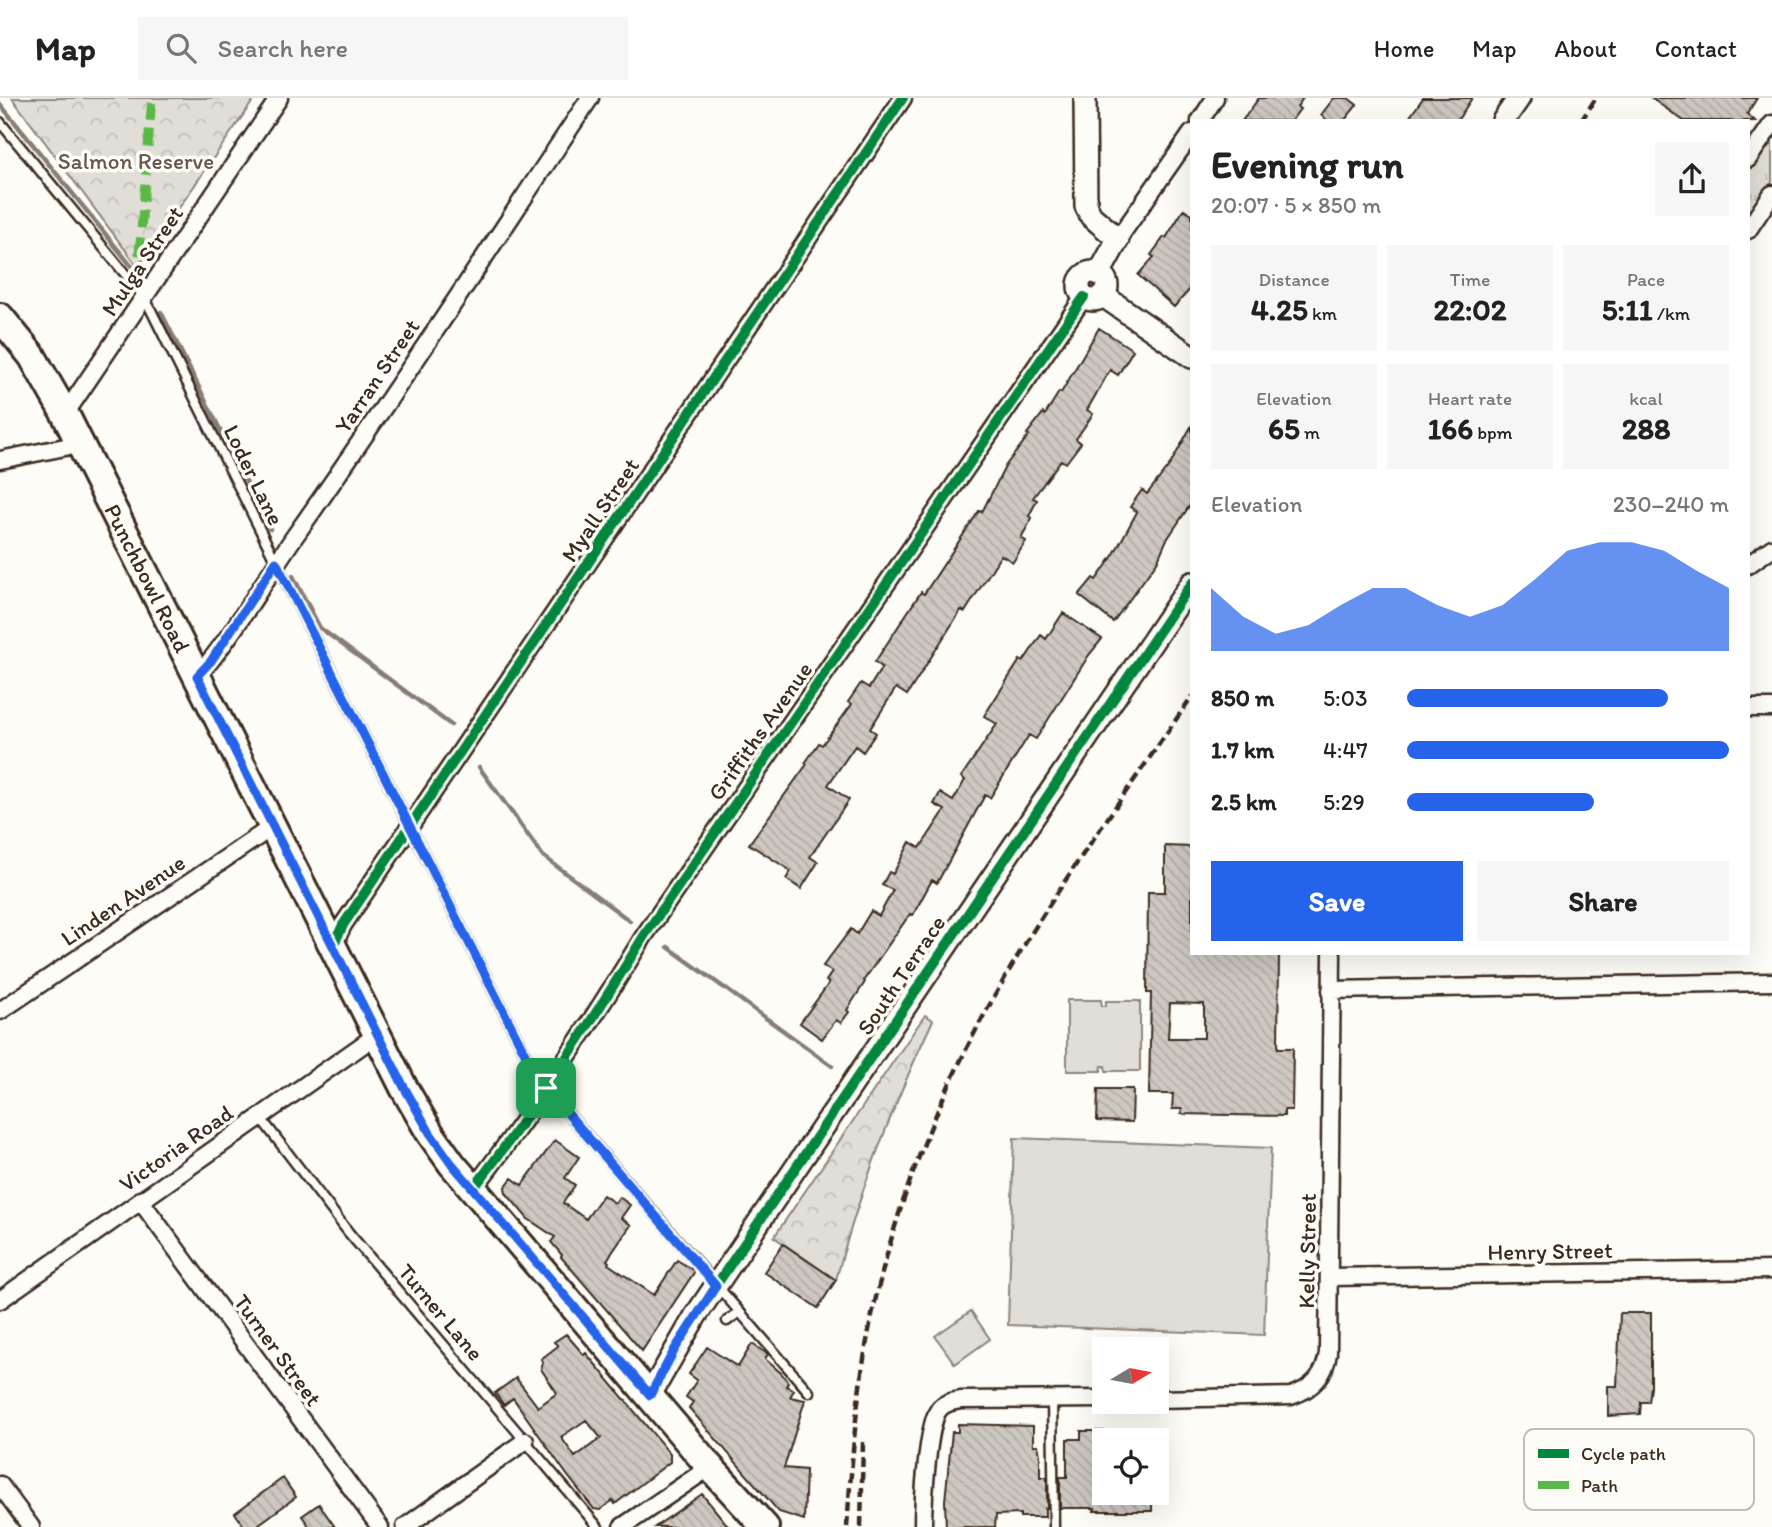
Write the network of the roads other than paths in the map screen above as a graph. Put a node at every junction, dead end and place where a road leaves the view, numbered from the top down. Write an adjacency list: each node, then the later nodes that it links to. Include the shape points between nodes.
1 (279, 98): 17 (street, Mulga Street)
2 (590, 98): 24 (street, Yarran Street)
3 (902, 98): 31 (street, Myall Street)
4 (1085, 98): 15 (street, via 1086,206)
5 (1215, 98): 7 (street)
6 (1519, 98): 8 (street)
7 (1201, 119)
8 (1504, 119)
9 (0, 122): 17 (lane, Loder Lane)
10 (1772, 124): 12 (street)
11 (1190, 136): 15 (street)
12 (1750, 156)
13 (1772, 194): 14 (street)
14 (1750, 227)
15 (1118, 239): 16 (street, via 1099,274 1106,289)
16 (1093, 296): 19 (street); 38 (street, Griffiths Avenue, via 645,936)
17 (145, 298): 20 (street, Mulga Street); 24 (lane, Loder Lane)
18 (0, 317): 20 (main road, Punchbowl Road, via 32,356)
19 (1190, 356)
20 (65, 414): 21 (main road, Punchbowl Road)
21 (80, 444): 22 (street); 27 (main road, Punchbowl Road)
22 (0, 460)
23 (1772, 548): 25 (street)
24 (276, 562): 27 (street, Yarran Street); 31 (lane, Loder Lane)
25 (1750, 564)
26 (1190, 586): 44 (street, South Terrace)
27 (197, 676): 30 (main road, Punchbowl Road)
28 (1750, 708): 29 (street)
29 (1772, 708)
30 (272, 827): 32 (main road, Punchbowl Road); 36 (street, Linden Avenue)
31 (411, 827): 32 (street, Myall Street); 38 (lane, Loder Lane)
32 (333, 946): 37 (main road, Punchbowl Road)
33 (1332, 955): 35 (street, Kelly Street)
34 (1772, 982): 35 (street)
35 (1331, 990): 43 (street, Kelly Street)
36 (0, 1012)
37 (378, 1034): 39 (street, Victoria Road); 40 (main road, Punchbowl Road, via 430,1133)
38 (546, 1088): 40 (street, Griffiths Avenue); 44 (lane, Loder Lane)
39 (260, 1117): 41 (street, Victoria Road); 53 (lane, Turner Lane, via 349,1233)
40 (473, 1189): 49 (main road, Punchbowl Road)
41 (140, 1200): 45 (street, Victoria Road); 57 (street, Turner Street)
42 (1772, 1270): 43 (street, Henry Street)
43 (1330, 1277): 51 (street, Kelly Street, via 1327,1363 1308,1389 1283,1397)
44 (716, 1286): 46 (lane, Loder Lane); 49 (street, South Terrace)
45 (0, 1300)
46 (738, 1312): 47 (lane); 48 (lane, Loder Lane)
47 (727, 1321)
48 (809, 1392)
49 (650, 1395): 54 (main road, Punchbowl Road)
50 (1092, 1399): 52 (street)
51 (1169, 1399)
52 (1052, 1400): 64 (street, via 961,1401 940,1408 931,1433); 65 (lane)
53 (525, 1441): 59 (street); 60 (lane, Turner Lane)
54 (710, 1467): 56 (main road, Punchbowl Road); 61 (street)
55 (0, 1485): 58 (street)
56 (735, 1494): 62 (street); 63 (main road, Punchbowl Road)
57 (374, 1525)
58 (31, 1527)
59 (405, 1527)
60 (598, 1527)
61 (622, 1527)
62 (750, 1527)
63 (765, 1527)
64 (923, 1527)
65 (1054, 1527)

